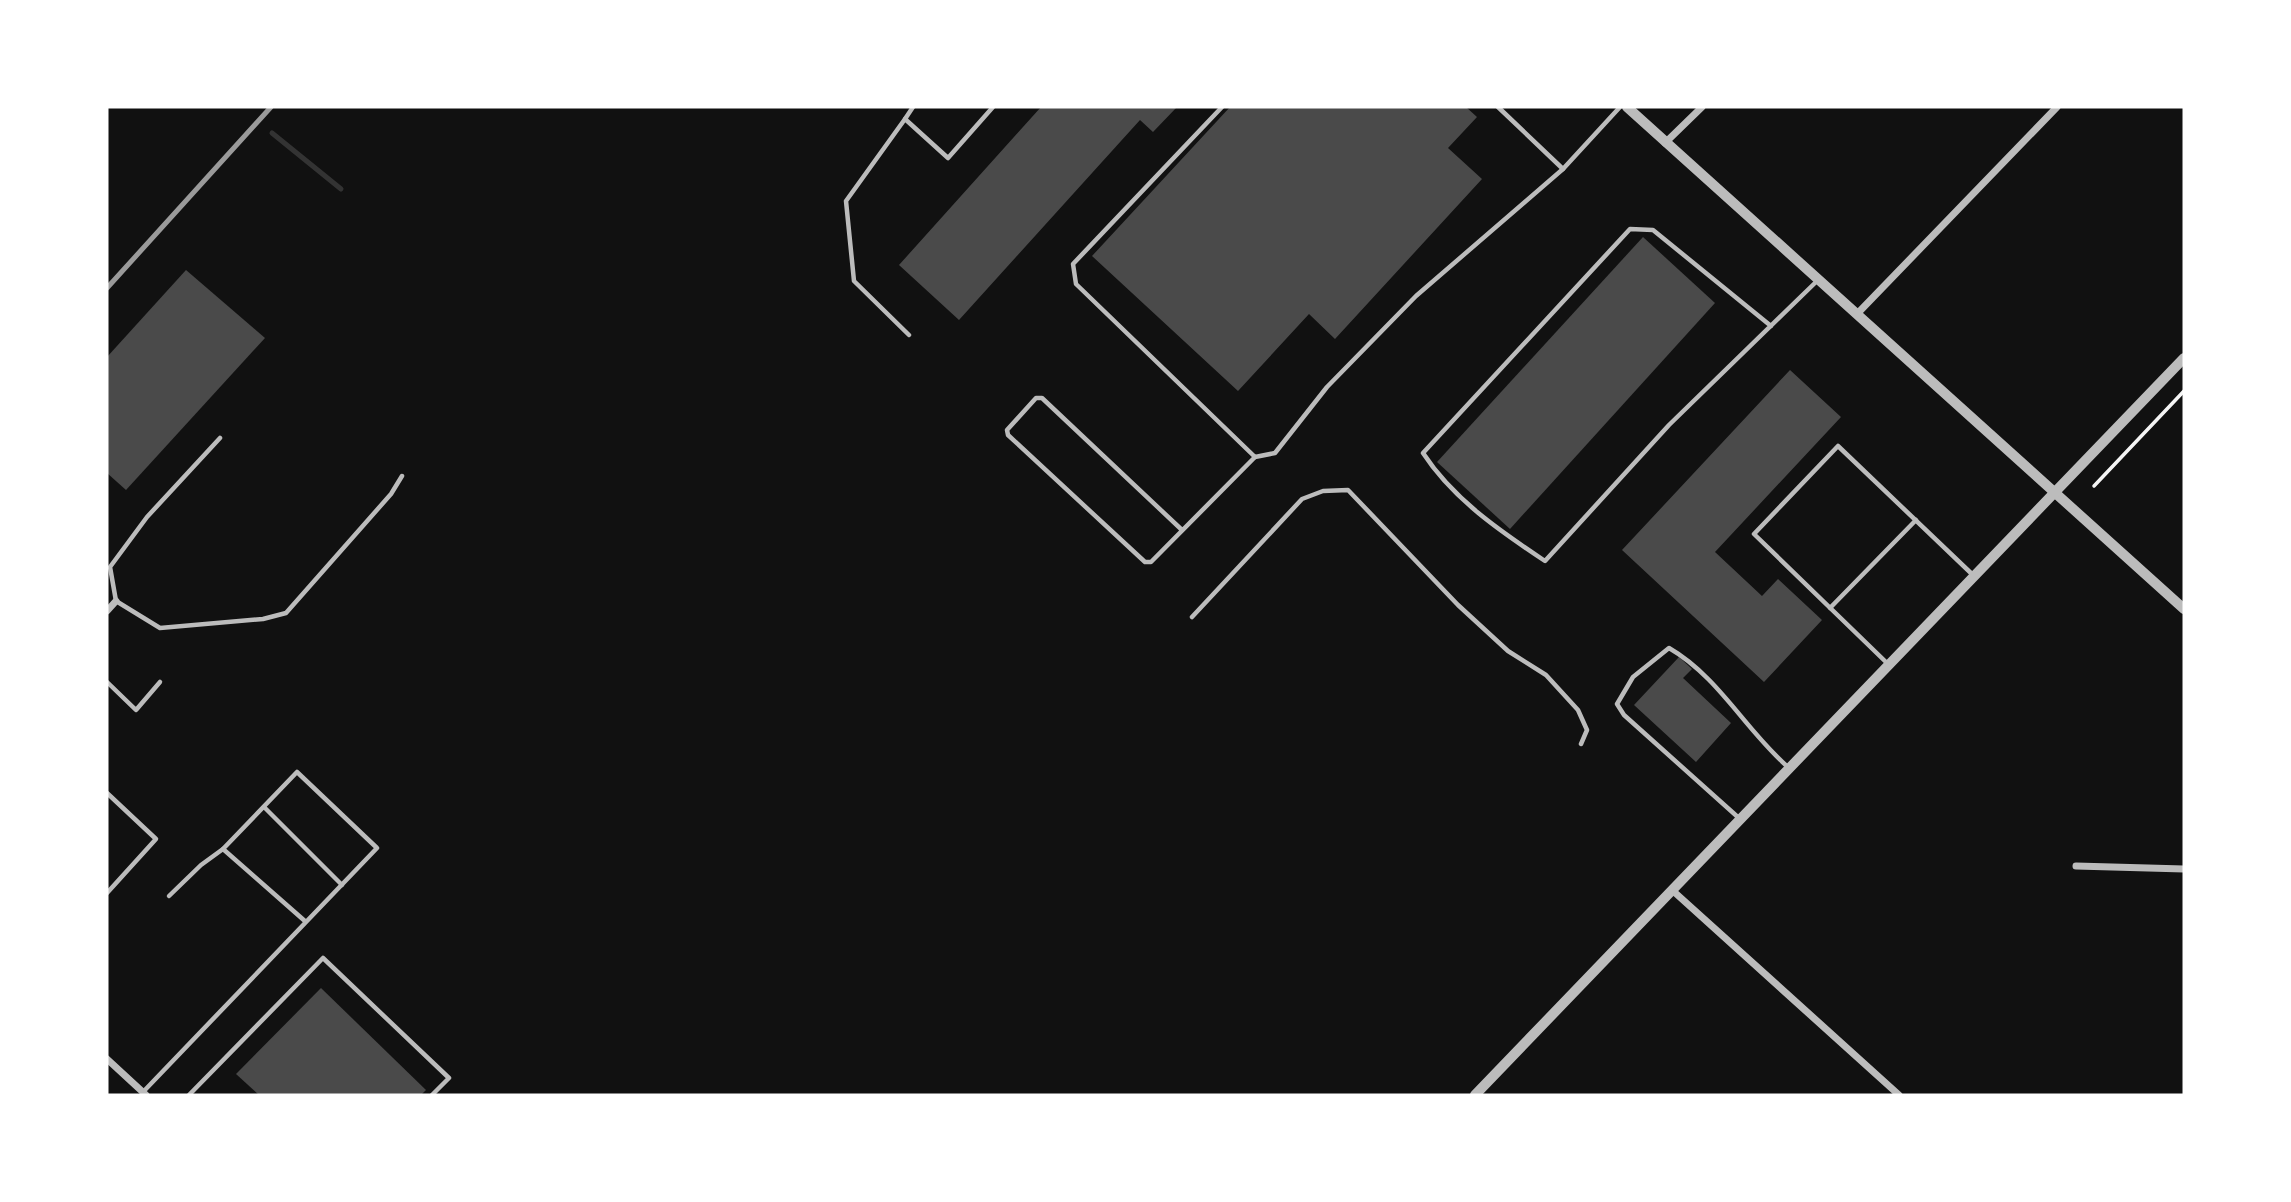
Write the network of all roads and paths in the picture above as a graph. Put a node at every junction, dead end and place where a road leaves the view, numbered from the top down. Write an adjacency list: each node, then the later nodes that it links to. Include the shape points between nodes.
1 (912, 107): 9 (lane)
2 (993, 107): 9 (lane, via 948,159)
3 (1222, 107): 19 (lane, via 1073,264 1076,284)
4 (1498, 107): 11 (lane)
5 (1620, 107): 11 (lane)
6 (1627, 107): 10 (street)
7 (1702, 107): 10 (street)
8 (2057, 107): 13 (street)
9 (905, 119): 15 (lane, via 846,201 854,281)
10 (1665, 143): 12 (street)
11 (1563, 169): 19 (lane, via 1416,296 1327,387 1275,453)
12 (1819, 280): 13 (street); 14 (lane)
13 (1857, 314): 22 (street)
14 (1771, 326): 14 (lane, via 1653,230 1630,229 1423,453 1435,472 1493,527 1545,561 1669,425)
15 (909, 334)
16 (2184, 358): 22 (street)
17 (2184, 391): 21 (path)
18 (220, 438): 26 (lane, via 147,517 110,567)
19 (1255, 457): 24 (lane)
20 (402, 476): 26 (lane, via 286,613 160,628)
21 (2094, 486)
22 (2054, 494): 25 (street); 28 (street)
23 (1916, 520): 25 (lane); 27 (lane); 27 (lane, via 1838,446 1754,534)
24 (1182, 530): 24 (lane, via 1151,562 1144,562 1007,430 1036,398 1042,398)
25 (1974, 576): 31 (street)
26 (116, 601): 29 (street)
27 (1830, 608): 31 (lane)
28 (2184, 609)
29 (107, 611)
30 (1192, 617): 34 (lane, via 1302,499 1323,491 1348,490 1458,605 1508,651 1554,684 1578,710 1587,730)
31 (1889, 664): 35 (street)
32 (107, 682): 33 (lane, via 136,710)
33 (160, 682)
34 (1581, 744)
35 (1789, 769): 38 (street); 38 (lane, via 1693,662 1670,648 1633,677 1617,704 1624,715)
36 (107, 793): 44 (lane, via 156,839)
37 (265, 808): 39 (lane); 42 (lane); 42 (lane, via 297,772 377,848)
38 (1740, 820): 43 (street)
39 (223, 849): 45 (lane); 46 (lane)
40 (2076, 866): 41 (street)
41 (2184, 869)
42 (341, 886): 46 (lane)
43 (1672, 890): 51 (street); 52 (street)
44 (107, 892)
45 (169, 897)
46 (306, 922): 48 (lane)
47 (107, 1059): 48 (street)
48 (144, 1094)
49 (189, 1095): 50 (lane, via 323,958 449,1077)
50 (432, 1095)
51 (1475, 1095)
52 (1899, 1095)

